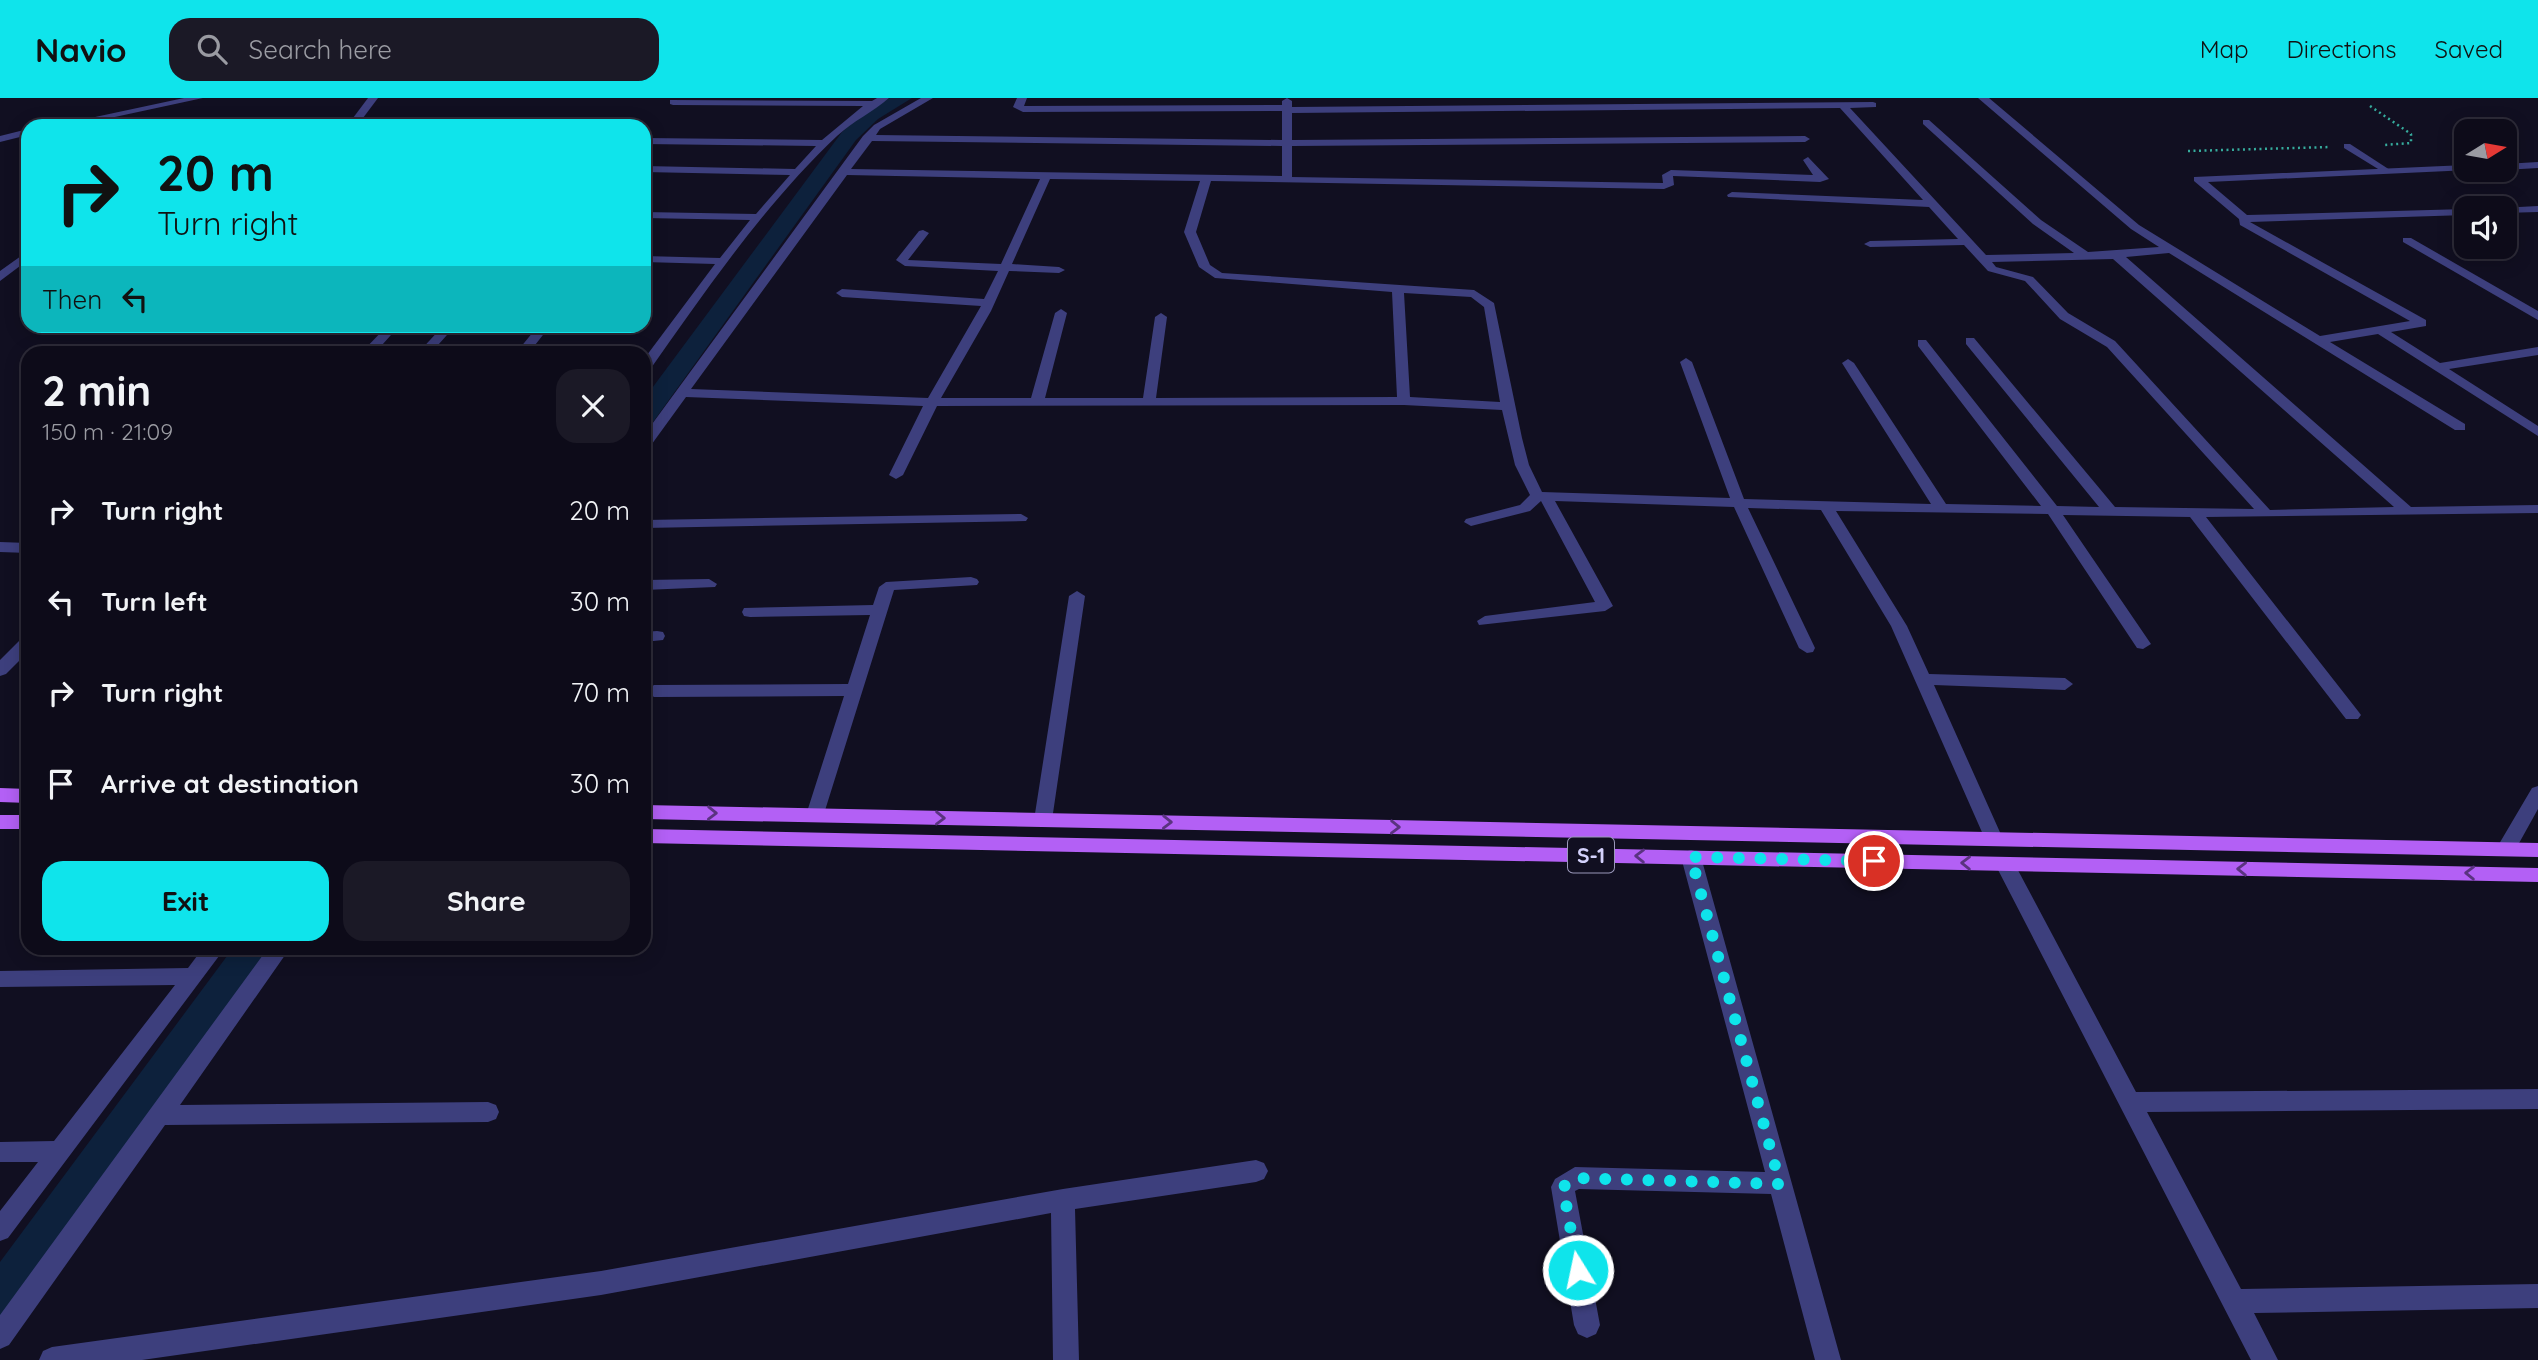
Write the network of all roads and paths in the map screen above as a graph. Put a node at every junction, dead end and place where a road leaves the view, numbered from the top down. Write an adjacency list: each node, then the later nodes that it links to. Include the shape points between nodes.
1 (198, 98): 12 (street)
2 (373, 98): 13 (street)
3 (928, 98): 16 (street, via 877,127)
4 (1022, 98): 10 (street, via 1018,107 1023,109)
5 (1983, 98): 47 (street, via 2135,227)
6 (878, 101): 7 (street); 20 (street, via 845,120)
7 (673, 102)
8 (1842, 105): 9 (street); 10 (street); 36 (street)
9 (1873, 105)
10 (1287, 106): 21 (street)
11 (2370, 106): 22 (path, via 2411,134 2411,144)
12 (93, 119)
13 (357, 119)
14 (1926, 122): 49 (street, via 2037,222)
15 (21, 134): 17 (street)
16 (867, 138): 21 (street); 31 (street)
17 (0, 139)
18 (1805, 139): 21 (street)
19 (651, 141): 20 (street)
20 (824, 143): 30 (street)
21 (1287, 143): 34 (street)
22 (2347, 146): 23 (path); 29 (lane)
23 (2188, 151)
24 (1808, 160): 34 (street, via 1822,179 1671,173 1667,175 1669,185 1664,186)
25 (2538, 165): 26 (street)
26 (2517, 166)
27 (2454, 168): 29 (street)
28 (651, 169): 30 (street)
29 (2386, 170): 42 (street, via 2198,179)
30 (798, 172): 41 (street)
31 (842, 172): 32 (street); 76 (street)
32 (1046, 177): 33 (street); 54 (street)
33 (1206, 180): 34 (street); 57 (street, via 1190,232 1205,267 1219,276)
34 (1287, 180)
35 (1732, 195): 36 (street)
36 (1933, 204): 45 (street)
37 (2538, 209): 38 (street)
38 (2517, 210)
39 (2454, 212): 42 (street)
40 (651, 215): 41 (street)
41 (757, 217): 53 (street)
42 (2244, 218): 63 (street, via 2244,223 2422,323)
43 (923, 233): 54 (street, via 902,260 905,263)
44 (2407, 240): 61 (street)
45 (1967, 242): 46 (street); 51 (street)
46 (1870, 244)
47 (2171, 249): 48 (street); 66 (street)
48 (2116, 255): 49 (street); 93 (street)
49 (2086, 256): 51 (street)
50 (651, 258): 53 (street)
51 (1983, 259): 95 (street, via 1992,269 2029,279 2064,316 2111,344)
52 (21, 260): 56 (street)
53 (721, 261): 72 (street)
54 (1004, 268): 55 (street); 59 (street)
55 (1059, 270)
56 (0, 277)
57 (1398, 289): 78 (street); 81 (street, via 1474,294 1490,306)
58 (842, 293): 59 (street)
59 (989, 303): 79 (street)
60 (1061, 313): 77 (street)
61 (2538, 316)
62 (1161, 317): 80 (street)
63 (2380, 330): 66 (street); 75 (street)
64 (386, 333): 69 (street)
65 (442, 333): 70 (street)
66 (2317, 340): 82 (street)
67 (1970, 341): 92 (street)
68 (1922, 343): 91 (street)
69 (374, 346)
70 (430, 346)
71 (2538, 351): 75 (street)
72 (651, 358)
73 (1686, 362): 87 (street)
74 (1848, 363): 89 (street)
75 (2438, 367): 83 (street)
76 (681, 393): 79 (street); 84 (street)
77 (1037, 401): 79 (street); 80 (street)
78 (1404, 401): 80 (street); 81 (street)
79 (932, 402): 85 (street)
80 (1149, 402)
81 (1510, 406): 86 (street, via 1519,463 1532,493)
82 (2460, 427)
83 (2538, 432)
84 (651, 435)
85 (896, 475)
86 (1542, 497): 87 (street); 97 (street, via 1525,508); 107 (street, via 1605,606)
87 (1738, 502): 88 (street); 109 (street)
88 (1826, 506): 89 (street); 112 (street, via 1899,626)
89 (1942, 509): 91 (street)
90 (2538, 509): 93 (street)
91 (2053, 510): 92 (street); 108 (street)
92 (2112, 512): 94 (street)
93 (2407, 512): 95 (street)
94 (2195, 513): 95 (street); 116 (street)
95 (2266, 514)
96 (1021, 519): 98 (street)
97 (1471, 523)
98 (651, 524)
99 (0, 547): 100 (street)
100 (21, 548)
101 (971, 582): 105 (street, via 892,584)
102 (709, 584): 103 (street)
103 (651, 585)
104 (1077, 596): 122 (street)
105 (879, 610): 106 (street); 114 (street)
106 (750, 612)
107 (1485, 621)
108 (2143, 644)
109 (1807, 648)
110 (21, 652): 111 (street)
111 (0, 670)
112 (1922, 679): 113 (street); 127 (street)
113 (2065, 684)
114 (854, 690): 115 (street); 121 (street)
115 (653, 691)
116 (2352, 715)
117 (2538, 793): 128 (street)
118 (0, 795): 119 (main road)
119 (21, 796)
120 (651, 812): 121 (main road, S-1, one-way to 121)
121 (815, 815): 122 (main road, S-1, one-way to 122)
122 (1043, 820): 125 (main road, S-1, one-way to 125)
123 (0, 822): 124 (main road)
124 (21, 822)
125 (1452, 828): 127 (main road, S-1); 130 (main road)
126 (651, 836): 130 (main road, S-1)
127 (1994, 839): 128 (main road, S-1)
128 (2506, 849): 129 (main road, S-1)
129 (2538, 850)
130 (1454, 852): 131 (main road, S-1, one-way to 130)
131 (1691, 857): 132 (main road, S-1, one-way to 131); 145 (street)
132 (2005, 864): 133 (main road, S-1, one-way to 132); 139 (street)
133 (2538, 875)
134 (210, 955): 136 (street)
135 (275, 955): 141 (street)
136 (195, 976): 137 (street); 142 (street)
137 (0, 979)
138 (2538, 1099): 139 (street)
139 (2130, 1102): 149 (street)
140 (488, 1112): 141 (street)
141 (159, 1115): 151 (street)
142 (61, 1151): 143 (street); 147 (street)
143 (0, 1152)
144 (1256, 1171): 146 (street)
145 (1780, 1184): 150 (street, via 1575,1178 1563,1187); 154 (street)
146 (1063, 1200): 152 (street, via 601,1283); 153 (street)
147 (0, 1230)
148 (2538, 1296): 149 (street)
149 (2234, 1301): 155 (street)
150 (1587, 1325)
151 (0, 1336)
152 (52, 1360)
153 (1066, 1360)
154 (1828, 1360)
155 (2265, 1360)

